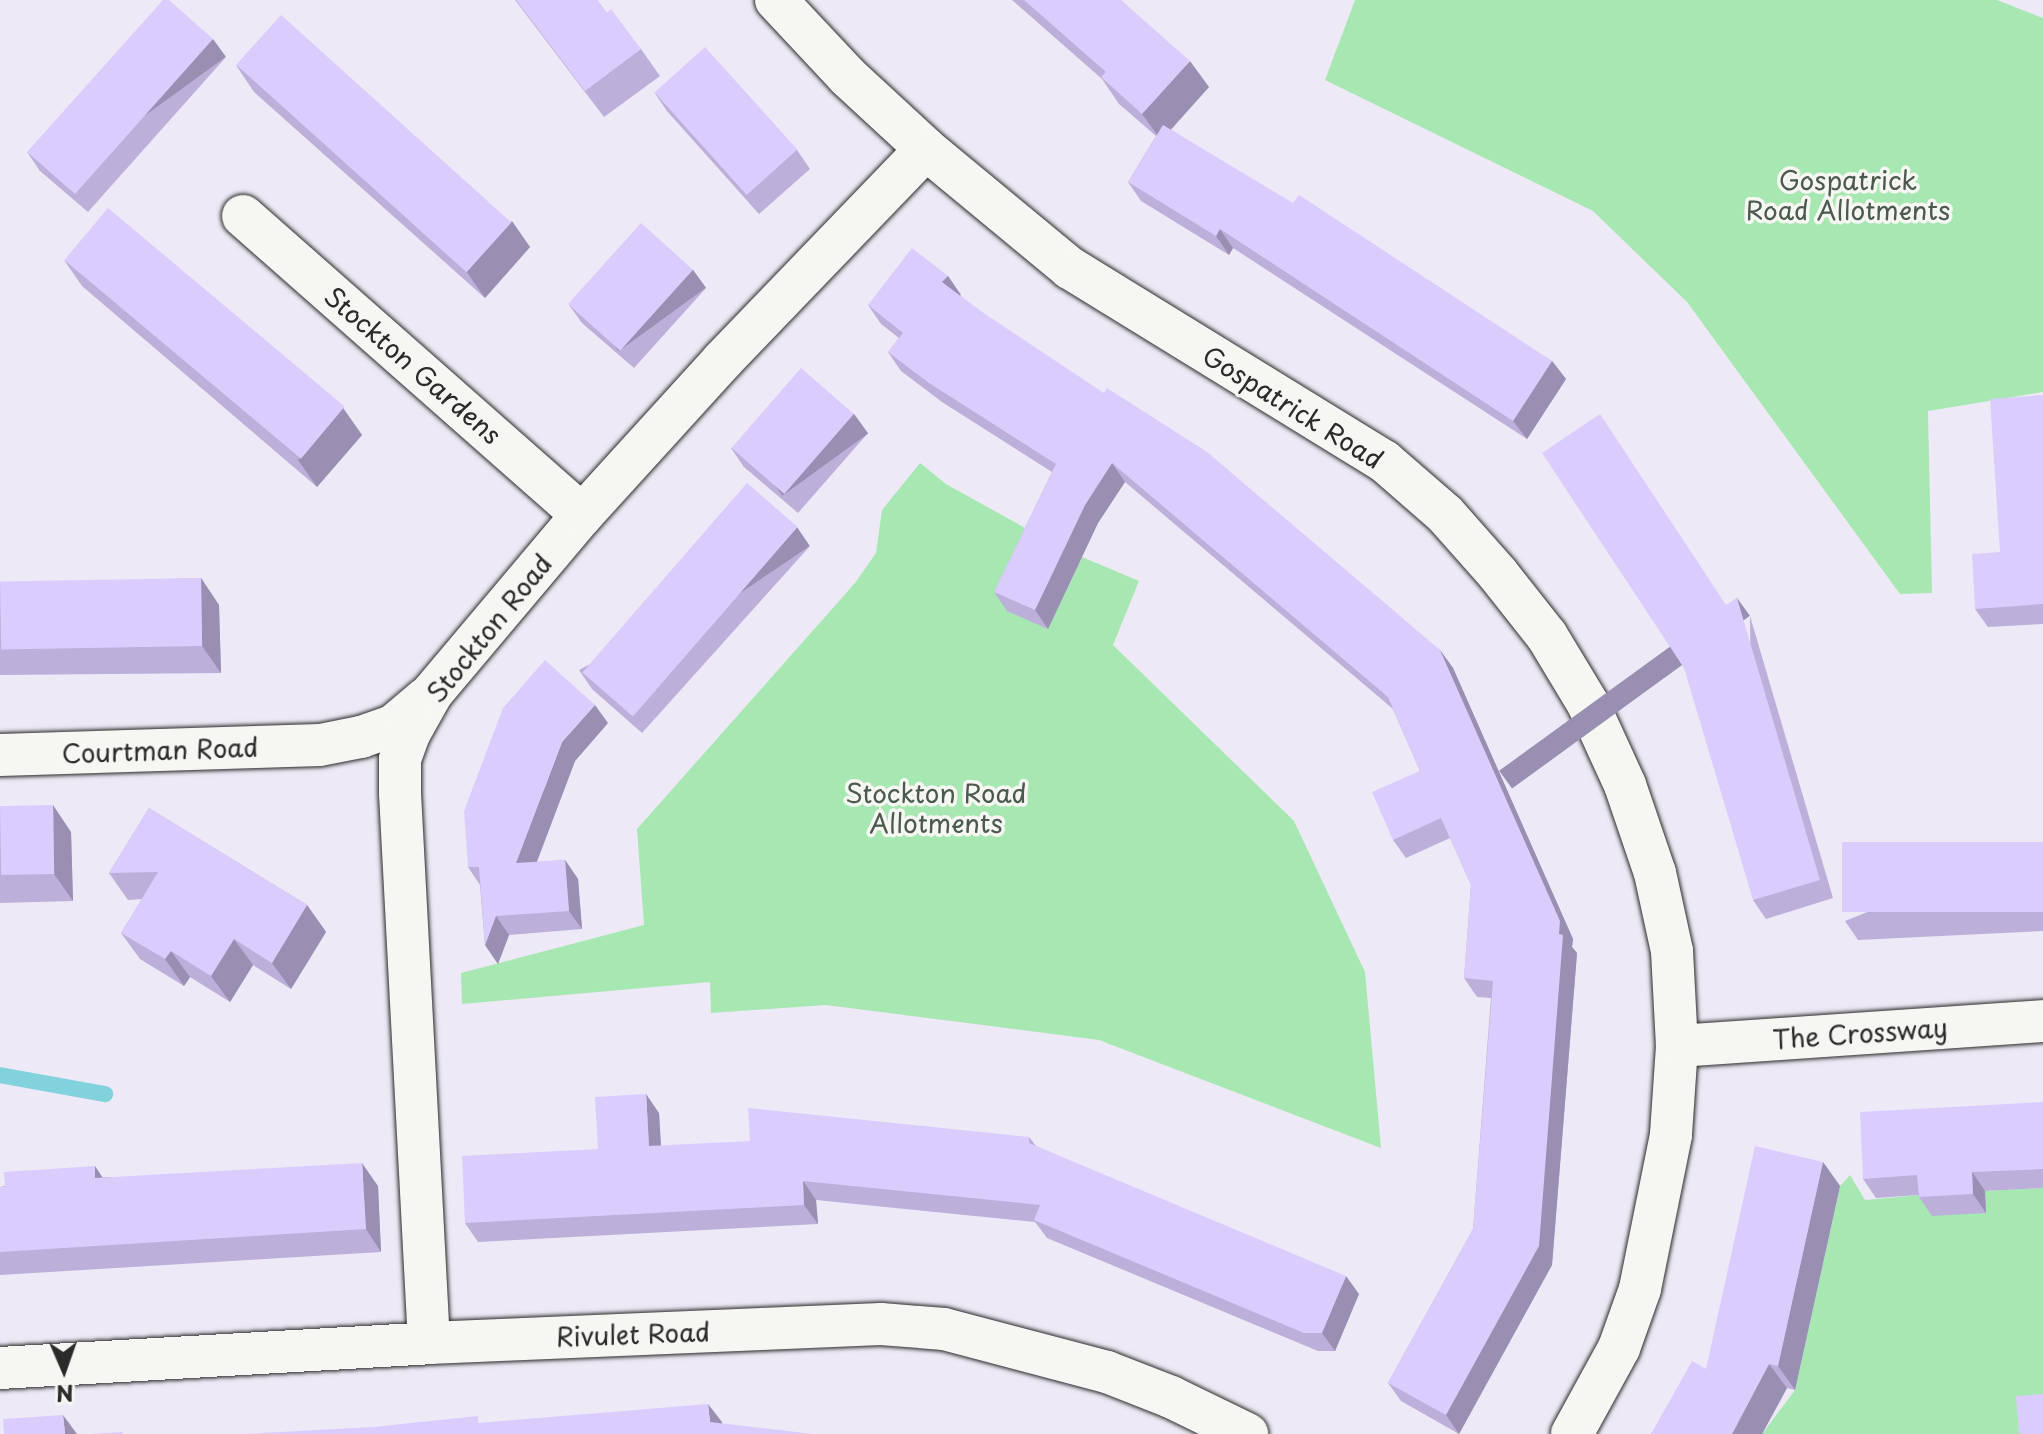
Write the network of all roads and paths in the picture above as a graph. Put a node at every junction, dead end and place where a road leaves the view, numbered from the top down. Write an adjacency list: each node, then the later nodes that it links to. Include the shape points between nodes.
1 (776, 0): 2 (street, Gospatrick Road)
2 (926, 149): 4 (street, Stockton Road); 10 (street, Gospatrick Road, via 1070,268 1384,461 1445,514 1498,574 1556,650 1625,785 1655,873 1672,951)
3 (243, 216): 4 (street, Stockton Gardens)
4 (582, 515): 5 (street, Stockton Road)
5 (432, 693): 6 (street, Courtman Road, via 393,726); 8 (street, Stockton Road, via 400,759)
6 (320, 745): 7 (street, Courtman Road); 8 (street, Courtman Road, via 359,750 385,766)
7 (0, 755)
8 (400, 793): 11 (street, Stockton Road)
9 (2043, 1021): 10 (street, The Crossway)
10 (1677, 1046): 14 (street, Gospatrick Road, via 1671,1135 1640,1289 1619,1348)
11 (429, 1343): 12 (street, Rivulet Road); 13 (street, Rivulet Road, via 881,1324 944,1329 1107,1372)
12 (0, 1368)
13 (1247, 1434)
14 (1572, 1434)

